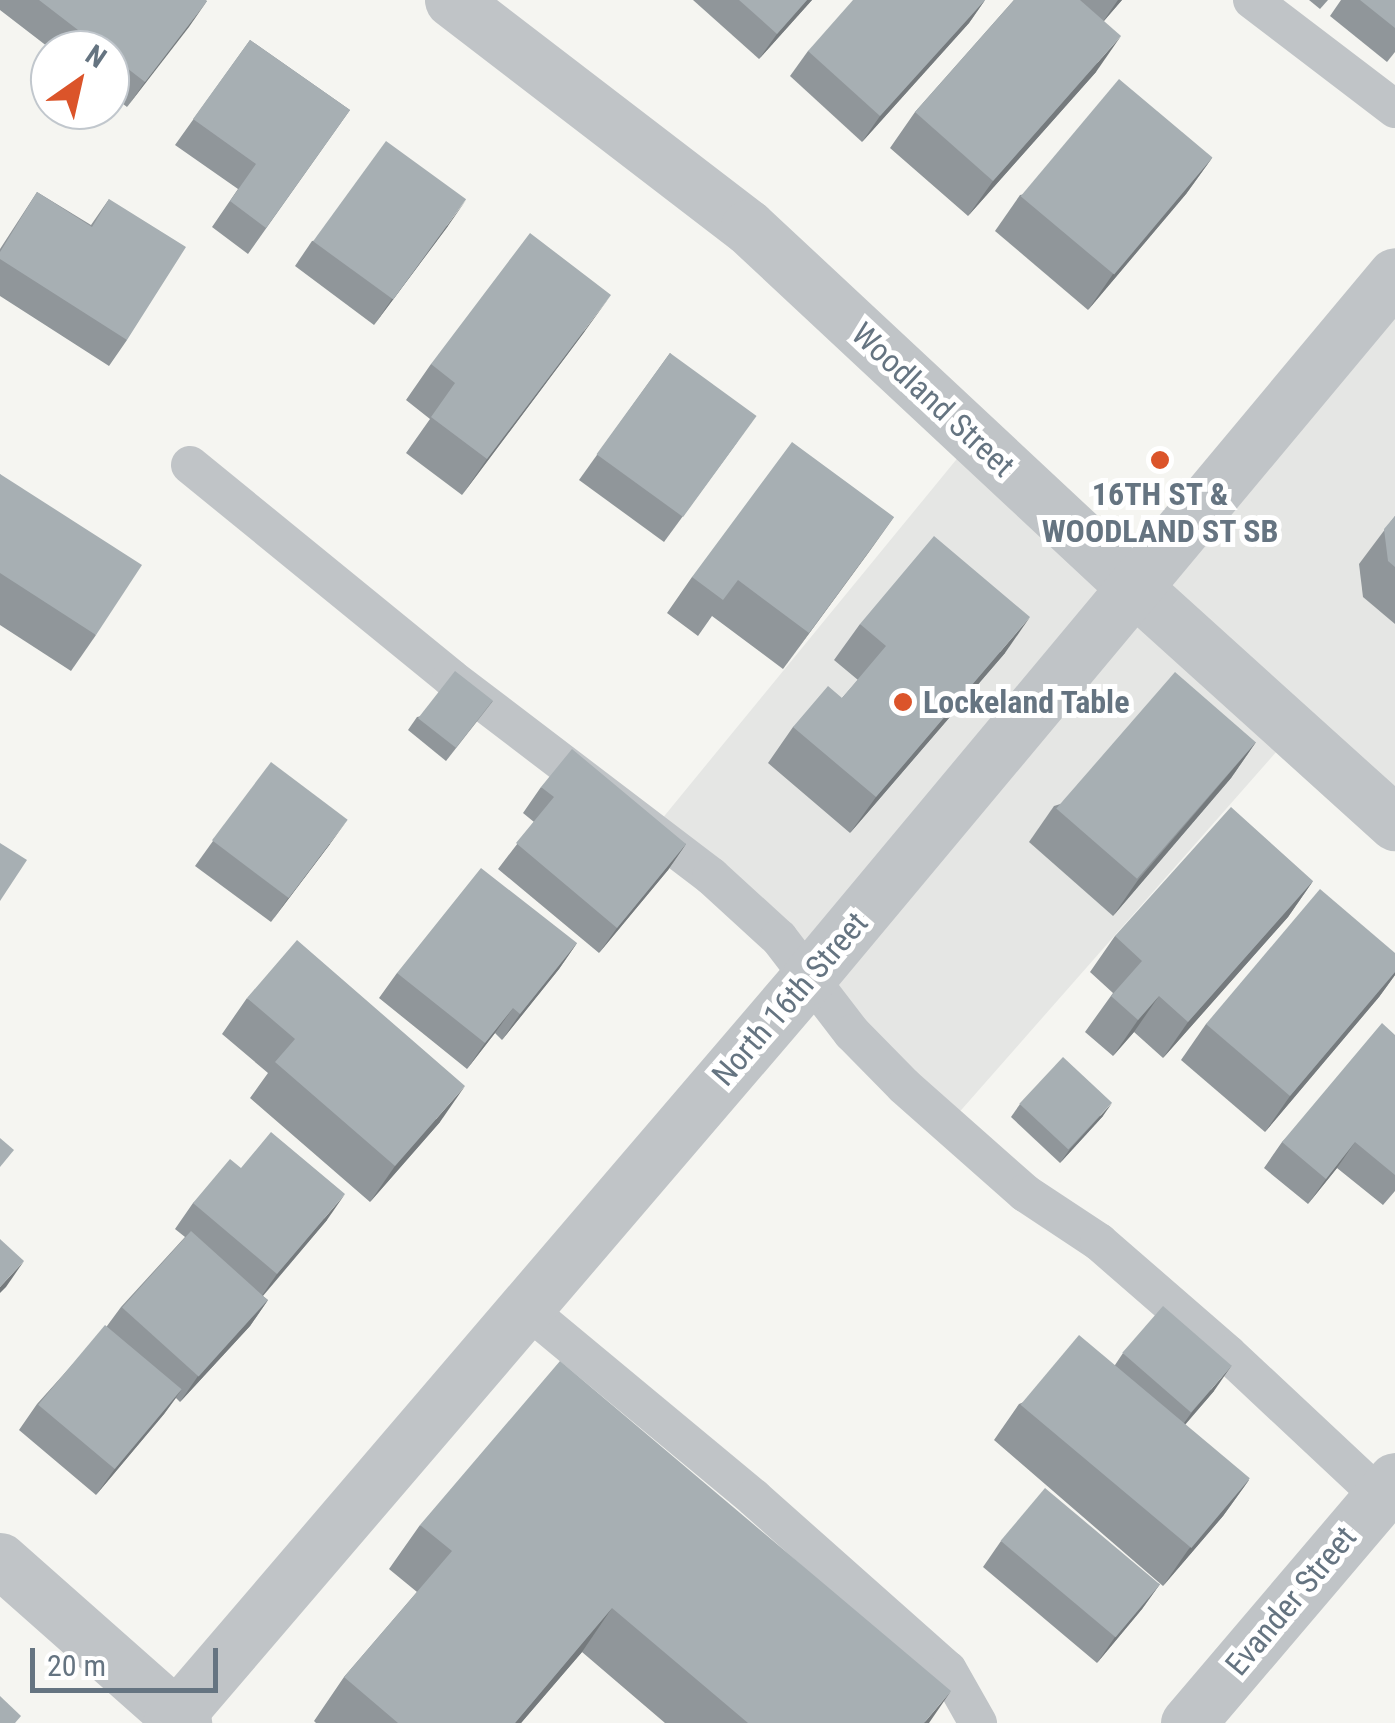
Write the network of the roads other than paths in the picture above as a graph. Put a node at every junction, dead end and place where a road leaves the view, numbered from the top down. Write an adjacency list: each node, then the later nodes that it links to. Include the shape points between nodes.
1 (452, 0): 6 (street, Woodland Street, via 748,228)
2 (1252, 0): 3 (lane)
3 (1395, 109)
4 (1395, 274): 6 (street, North 16th Street)
5 (190, 466): 8 (lane, via 451,678 711,876 779,938)
6 (1136, 590): 7 (street, Woodland Street); 8 (street, North 16th Street)
7 (1395, 823)
8 (809, 977): 9 (street, North 16th Street); 10 (lane, via 852,1034 904,1086)
9 (524, 1306): 12 (street, North 16th Street); 13 (lane, via 948,1670)
10 (1388, 1488): 14 (street, Evander Street)
11 (0, 1560): 12 (street)
12 (176, 1721)
13 (978, 1723)
14 (1188, 1723)

